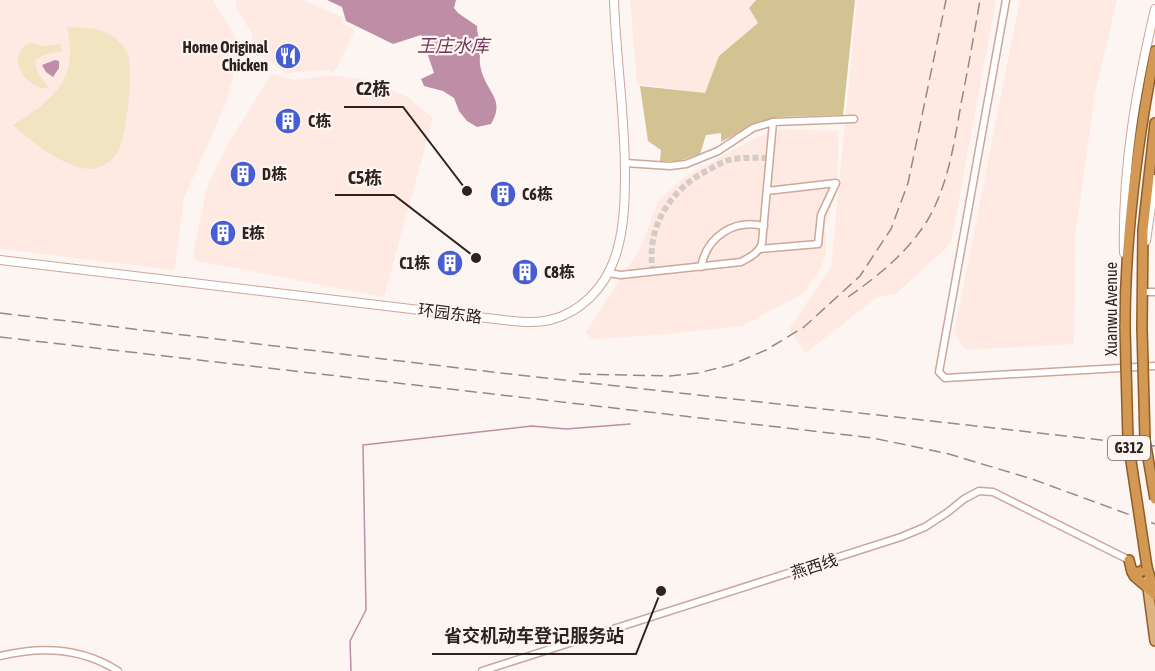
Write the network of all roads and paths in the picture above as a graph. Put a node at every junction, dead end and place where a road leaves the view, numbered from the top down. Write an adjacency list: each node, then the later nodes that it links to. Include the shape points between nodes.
1 (614, 0): 8 (street, 环园东路)
2 (1006, 0): 20 (street, via 939,372 945,378)
3 (1155, 9): 17 (street, via 1133,111 1123,208)
4 (1155, 51): 17 (highway, Xuanwu Avenue / G312, via 1135,168)
5 (854, 119): 6 (street)
6 (773, 122): 8 (street, via 753,128 718,151 686,164); 10 (street)
7 (1155, 123): 16 (highway, Xuanwu Avenue / G312)
8 (625, 163): 15 (street, 环园东路, via 618,246)
9 (1155, 179): 16 (street)
10 (767, 190): 11 (street); 12 (street, via 836,183 821,215 818,244)
11 (764, 226): 12 (street); 14 (street, via 738,225 720,234 707,248)
12 (760, 249): 14 (street, via 741,262)
13 (0, 260): 15 (street, 环园东路, via 523,322 551,320 579,307)
14 (701, 267): 15 (street)
15 (608, 273)
16 (1142, 275): 18 (highway, Xuanwu Avenue / G312)
17 (1125, 284): 23 (highway, Xuanwu Avenue / G312, bridge, via 1128,441)
18 (1142, 292): 19 (street); 21 (highway, Xuanwu Avenue / G312, bridge, via 1145,440)
19 (1155, 292)
20 (1155, 366)
21 (1155, 499)
22 (1129, 560): 23 (highway, via 1132,572); 24 (highway, via 1134,576); 29 (street, 燕西线, via 993,492 980,491 925,528 901,537)
23 (1147, 567): 24 (main road); 25 (highway, G312)
24 (1146, 587): 25 (highway); 26 (main road)
25 (1155, 594)
26 (1155, 641)
27 (0, 656): 28 (street, via 23,651 74,652)
28 (118, 671)
29 (482, 671)

